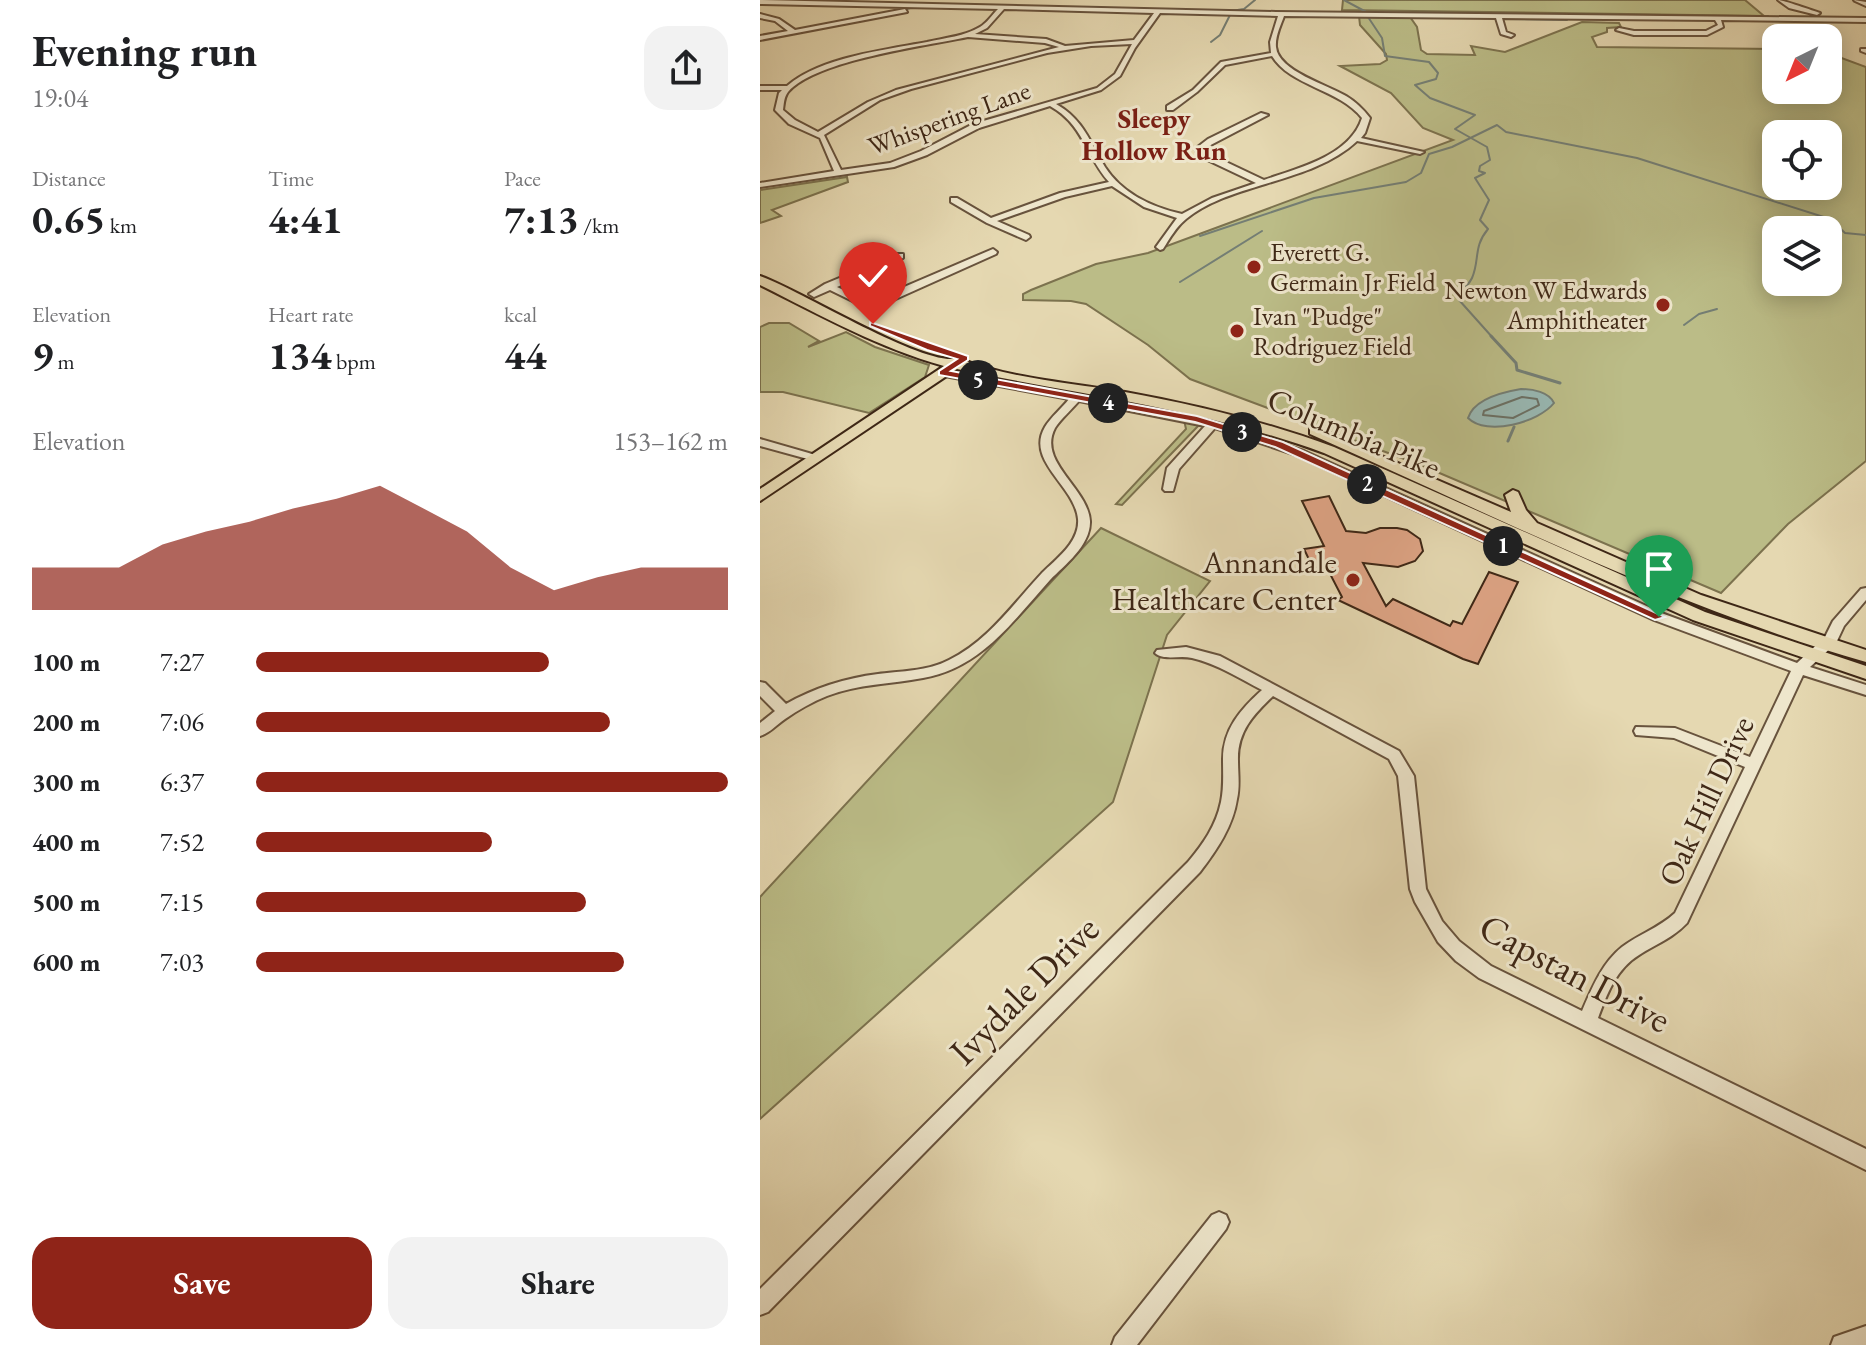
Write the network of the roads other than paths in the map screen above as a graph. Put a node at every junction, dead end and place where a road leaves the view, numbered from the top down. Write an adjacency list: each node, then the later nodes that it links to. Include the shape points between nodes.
1 (1039, 0): 10 (street)
2 (1153, 0): 12 (street)
3 (1781, 0): 11 (street)
4 (1857, 0): 8 (street)
5 (782, 1): 6 (street); 7 (street)
6 (760, 2)
7 (929, 3): 9 (street); 24 (street)
8 (1866, 4)
9 (1003, 7): 10 (street); 25 (street, via 985,27)
10 (1033, 8): 12 (street)
11 (1801, 10): 14 (street); 16 (street)
12 (1145, 11): 13 (street)
13 (1158, 11): 15 (street); 28 (street, Whispering Lane)
14 (1866, 13)
15 (1282, 14): 18 (street); 30 (street)
16 (1774, 15)
17 (760, 16): 24 (street)
18 (1414, 16): 19 (street); 22 (street)
19 (1499, 17): 20 (street); 26 (street, via 1503,33)
20 (1718, 20): 21 (street); 23 (street, via 1721,26 1707,33)
21 (1866, 20)
22 (1424, 25)
23 (1619, 30)
24 (794, 32): 27 (street)
25 (967, 35): 29 (street); 32 (street, via 831,66)
26 (1511, 35)
27 (760, 38)
28 (1136, 42): 29 (street); 33 (street, Whispering Lane, via 1111,82)
29 (1062, 46): 36 (street, via 894,93)
30 (1274, 54): 34 (street, via 1223,63); 37 (street, via 1286,67 1356,104 1367,124)
31 (760, 88): 32 (street)
32 (786, 88): 36 (street, via 777,101 781,114)
33 (1051, 104): 39 (street, Whispering Lane, via 976,126 903,161); 41 (street, via 1077,121)
34 (1170, 108)
35 (1264, 115): 40 (street, via 1199,149)
36 (820, 134): 39 (street)
37 (1360, 140): 38 (street); 40 (street, via 1329,159)
38 (1420, 152)
39 (839, 174): 42 (street, Whispering Lane)
40 (1261, 182): 44 (street, via 1206,202)
41 (1115, 183): 44 (street, via 1139,204); 45 (street)
42 (760, 185)
43 (954, 200): 45 (street)
44 (1183, 217): 47 (street)
45 (990, 221): 46 (street)
46 (1026, 237)
47 (1160, 247)
48 (993, 252): 52 (street, via 870,306)
49 (900, 256): 52 (street)
50 (760, 268): 53 (main road, Columbia Pike)
51 (760, 280): 54 (main road, Columbia Pike, via 895,347)
52 (828, 286): 53 (street)
53 (814, 294): 54 (main road, Columbia Pike)
54 (954, 365): 55 (street); 58 (main road); 62 (main road, Columbia Pike, via 1208,399 1275,417); 64 (main road, Columbia Pike, via 1201,409 1267,426 1650,596 1730,628)
55 (1076, 398): 56 (street); 72 (street, via 1050,428 1045,445 1084,522 1066,556 967,656 924,674 829,690)
56 (1213, 424): 59 (street, via 1173,468); 67 (street, via 1300,453 1659,617)
57 (760, 442): 58 (street)
58 (815, 458): 61 (main road)
59 (1169, 489)
60 (1513, 495): 62 (main road, via 1519,512)
61 (760, 496)
62 (1546, 533): 64 (main road, Columbia Pike)
63 (1866, 592): 64 (street, Oak Hill Drive)
64 (1820, 650): 66 (main road, Columbia Pike); 67 (street, Oak Hill Drive); 68 (main road, Columbia Pike)
65 (1162, 653): 70 (street, Capstan Drive, via 1215,659)
66 (1866, 656)
67 (1799, 669): 71 (street); 75 (street, Oak Hill Drive)
68 (1866, 673)
69 (760, 687): 72 (street)
70 (1272, 689): 76 (street, Capstan Drive, via 1384,747 1401,765 1418,889 1446,941 1485,972); 79 (street, Ivydale Drive, via 1235,733 1228,809 1194,867)
71 (1866, 690)
72 (785, 712): 73 (street)
73 (760, 731)
74 (1641, 731): 75 (street, via 1675,733)
75 (1754, 765): 76 (street, Oak Hill Drive, via 1681,918 1618,962)
76 (1587, 1022): 77 (street, Capstan Drive)
77 (1866, 1160)
78 (1219, 1222): 81 (street)
79 (760, 1304)
80 (1866, 1337): 82 (street)
81 (1123, 1345)
82 (1842, 1345)

